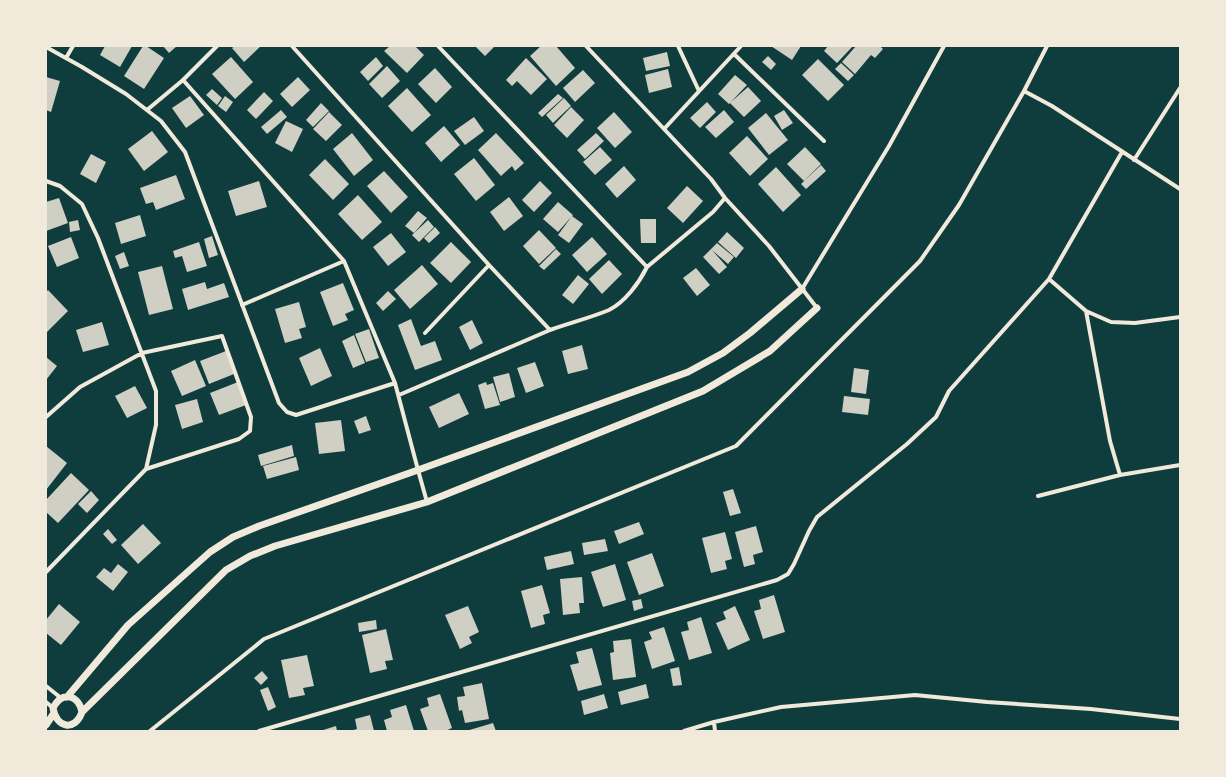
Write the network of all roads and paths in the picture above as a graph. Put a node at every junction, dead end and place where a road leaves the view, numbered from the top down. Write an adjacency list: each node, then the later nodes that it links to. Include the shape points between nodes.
1 (73, 46): 12 (street)
2 (217, 46): 13 (street)
3 (292, 46): 26 (street)
4 (438, 46): 27 (street)
5 (586, 46): 18 (street)
6 (678, 46): 15 (street)
7 (742, 46): 11 (street)
8 (944, 46): 29 (street, via 889,146)
9 (1047, 46): 16 (street)
10 (46, 47): 12 (street)
11 (734, 54): 15 (street); 19 (street)
12 (66, 58): 17 (street, via 126,94)
13 (183, 80): 17 (street); 25 (street)
14 (1180, 88): 21 (street)
15 (699, 91): 18 (street)
16 (1024, 91): 20 (street, via 1052,106); 56 (street, via 959,205 920,261 736,446 264,640)
17 (147, 110): 30 (street, via 161,121 186,152)
18 (664, 129): 24 (street, via 711,179)
19 (824, 141)
20 (1122, 152): 21 (street); 28 (street)
21 (1134, 160): 23 (street)
22 (46, 181): 36 (street, via 60,186 82,204 98,238)
23 (1180, 189)
24 (725, 198): 27 (street); 29 (street, via 769,246)
25 (344, 261): 30 (street); 37 (street)
26 (489, 265): 34 (street); 35 (street)
27 (647, 267): 34 (street, via 630,293 610,309)
28 (1049, 278): 32 (street); 57 (street, via 949,391 936,417 817,518 788,574 777,580)
29 (802, 289): 31 (street); 42 (street, via 723,353 688,372)
30 (242, 305): 37 (street, via 279,403 287,412 296,415)
31 (817, 308): 45 (street, via 770,351 703,391)
32 (1086, 310): 33 (street, via 1111,322 1135,323); 43 (street, via 1110,441)
33 (1180, 317)
34 (550, 330): 38 (street)
35 (425, 333)
36 (142, 354): 39 (street, via 80,387); 41 (street, via 156,391 156,425); 41 (street, via 222,336 251,417 250,431 239,439)
37 (395, 383): 38 (street)
38 (399, 395): 42 (street)
39 (46, 417)
40 (1180, 465): 43 (street)
41 (146, 469): 46 (street)
42 (418, 470): 45 (street); 48 (street, via 233,537 210,552 128,625)
43 (1120, 475): 44 (street)
44 (1038, 496)
45 (428, 502): 51 (street, via 275,546 250,556 226,570)
46 (46, 572)
47 (46, 686): 48 (street)
48 (64, 697): 50 (street, via 56,702); 51 (street, via 75,698)
49 (46, 702): 50 (street)
50 (53, 710): 54 (street); 55 (street, via 57,720)
51 (82, 712): 55 (street, via 79,720)
52 (1180, 719): 53 (street, via 915,694 781,707)
53 (714, 722): 58 (street); 59 (street)
54 (46, 725)
55 (71, 728)
56 (150, 731)
57 (259, 731)
58 (684, 731)
59 (715, 731)

